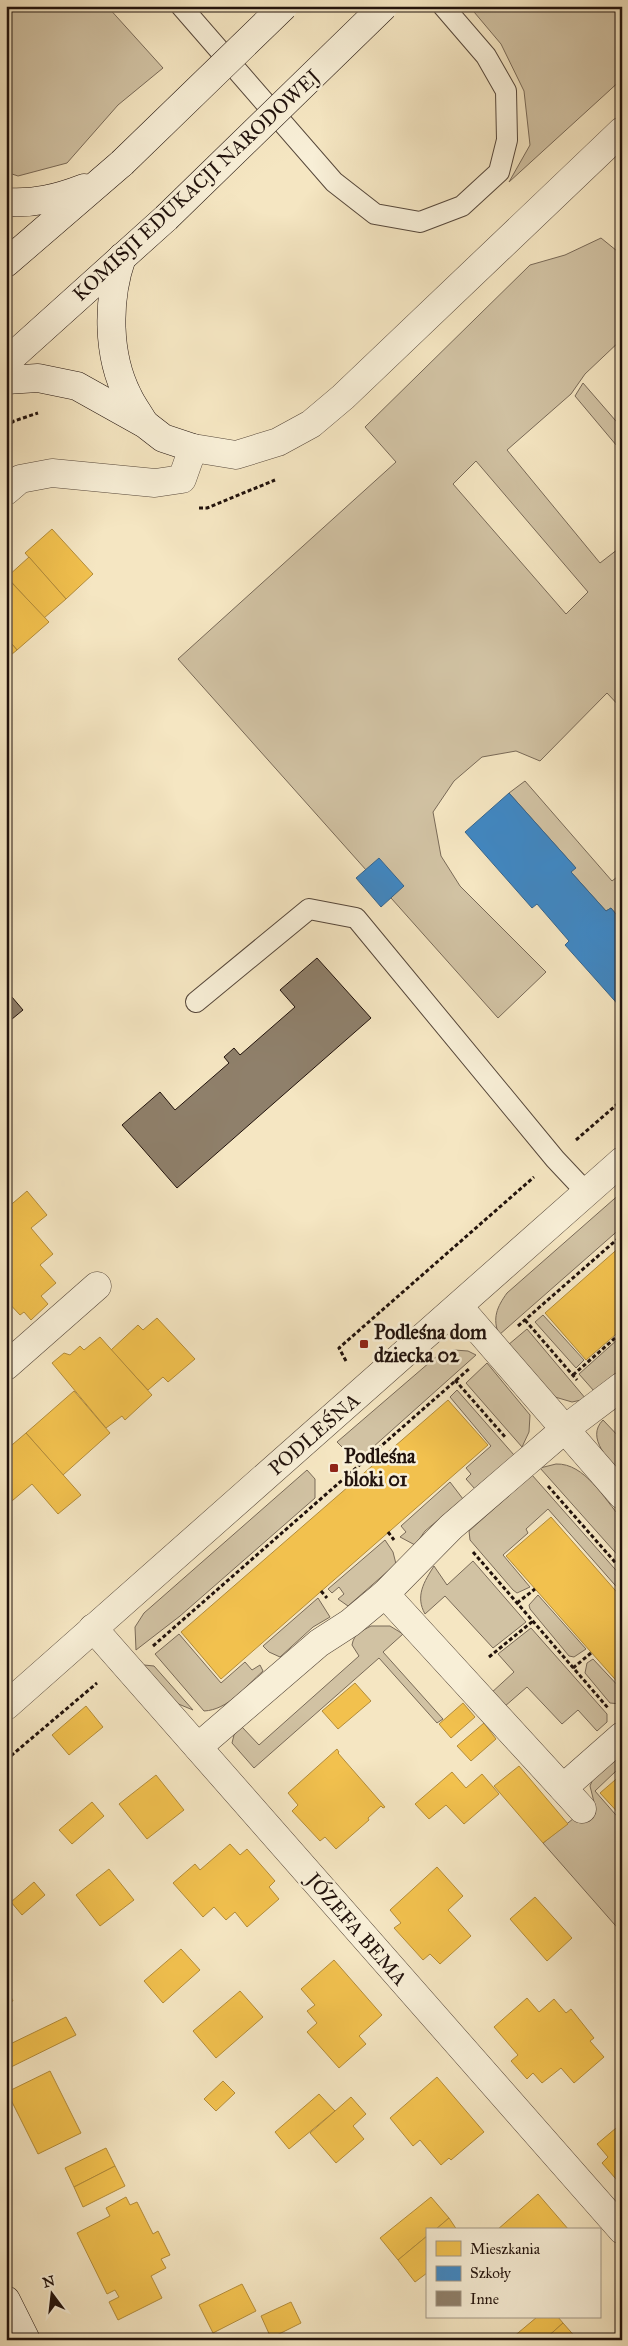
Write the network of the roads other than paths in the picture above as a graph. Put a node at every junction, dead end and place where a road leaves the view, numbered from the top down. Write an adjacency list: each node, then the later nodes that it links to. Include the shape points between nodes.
1 (182, 6): 4 (lane, via 334,182 375,214 420,222 462,206 499,172 507,140 506,91 486,56)
2 (284, 6): 6 (street, bridge)
3 (384, 6): 8 (street, KOMISJI EDUKACJI NARODOWEJ, bridge)
4 (443, 6)
5 (622, 131): 13 (street, via 311,424 278,442 236,455)
6 (100, 182): 7 (street, via 49,200 25,204); 9 (street)
7 (6, 202)
8 (122, 257): 10 (street, KOMISJI EDUKACJI NARODOWEJ); 12 (street, via 114,288 113,344 128,396)
9 (6, 263)
10 (6, 362)
11 (6, 380): 12 (street, via 38,378 77,386)
12 (145, 424): 13 (street, via 163,438)
13 (193, 448): 14 (street, via 182,479 155,484 52,472 20,479)
14 (6, 491)
15 (196, 1002): 17 (lane, via 309,909 356,918)
16 (622, 1161): 17 (street, PODLEŚNA)
17 (586, 1192): 19 (street, PODLEŚNA)
18 (97, 1286): 20 (street)
19 (458, 1307): 22 (street); 25 (street, PODLEŚNA)
20 (6, 1366)
21 (622, 1386): 22 (street)
22 (565, 1429): 23 (street); 24 (street, via 451,1527)
23 (622, 1495)
24 (385, 1594): 28 (street, via 319,1643); 29 (street)
25 (92, 1628): 26 (street, PODLEŚNA); 28 (street, JÓZEFA BEMA)
26 (6, 1706)
27 (622, 1736): 29 (street)
28 (198, 1747): 31 (street, JÓZEFA BEMA)
29 (562, 1788): 30 (street)
30 (582, 1810)
31 (622, 2230)
32 (6, 2300): 33 (street)
33 (26, 2340)

